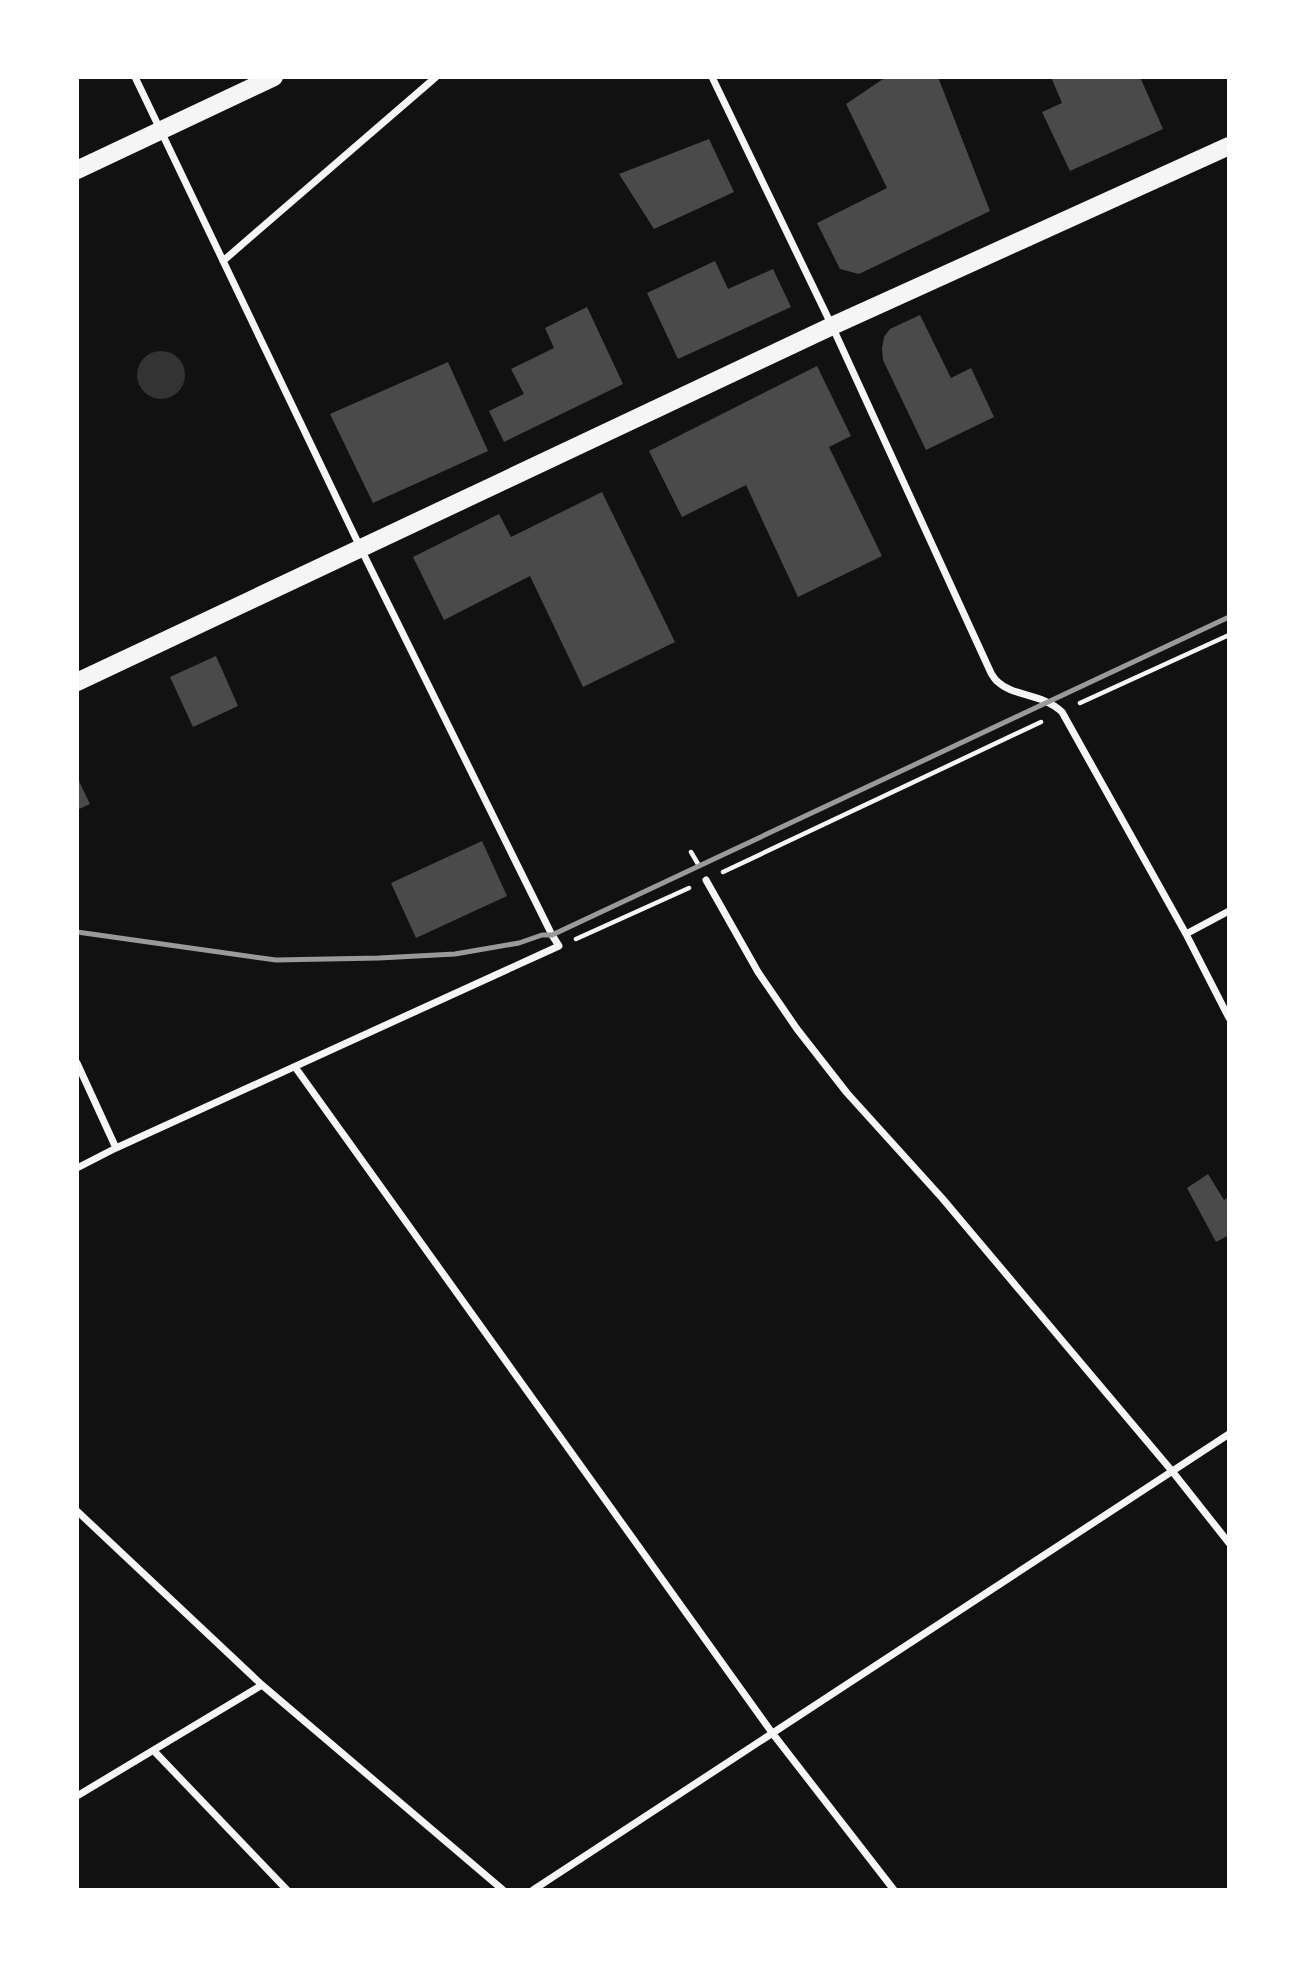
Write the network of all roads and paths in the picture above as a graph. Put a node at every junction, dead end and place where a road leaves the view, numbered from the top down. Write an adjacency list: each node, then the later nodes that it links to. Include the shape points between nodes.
1 (135, 77): 5 (street)
2 (274, 77): 5 (main road)
3 (436, 77): 8 (street)
4 (712, 77): 9 (street)
5 (159, 131): 7 (main road); 8 (street)
6 (1229, 146): 9 (main road)
7 (77, 170)
8 (223, 261): 10 (street)
9 (832, 326): 10 (main road); 13 (street, via 991,673 1007,688 1048,701)
10 (361, 550): 12 (main road); 17 (street)
11 (1229, 635): 13 (path)
12 (77, 682)
13 (1062, 712): 14 (path); 16 (street)
14 (706, 880): 17 (path); 24 (street, via 758,972 847,1093 942,1198)
15 (1229, 911): 16 (street)
16 (1186, 934): 18 (street)
17 (559, 946): 20 (street)
18 (1229, 1018)
19 (77, 1063): 21 (street)
20 (295, 1067): 21 (street); 28 (street)
21 (116, 1148): 22 (street)
22 (77, 1168)
23 (1229, 1434): 24 (street)
24 (1172, 1471): 26 (street); 28 (street)
25 (77, 1511): 27 (street)
26 (1229, 1543)
27 (262, 1685): 29 (street); 32 (street)
28 (773, 1734): 33 (street); 34 (street)
29 (154, 1751): 30 (street); 31 (street)
30 (77, 1796)
31 (287, 1890)
32 (503, 1890)
33 (533, 1890)
34 (894, 1890)

